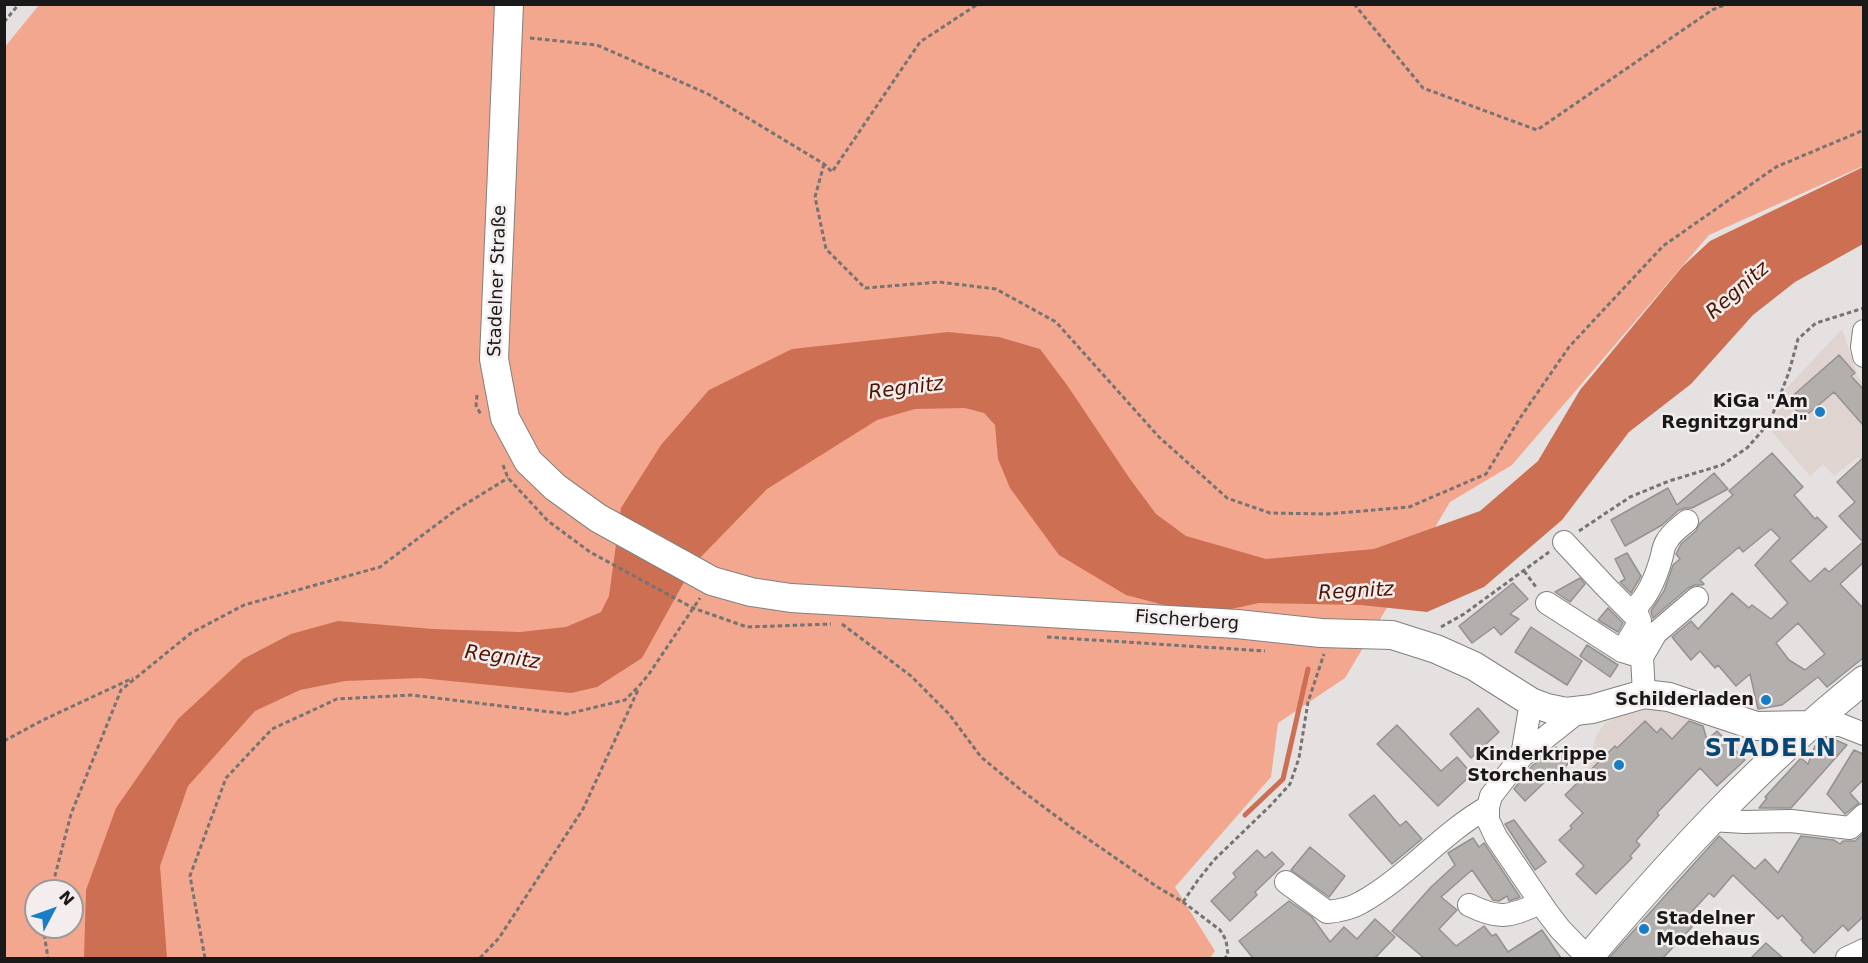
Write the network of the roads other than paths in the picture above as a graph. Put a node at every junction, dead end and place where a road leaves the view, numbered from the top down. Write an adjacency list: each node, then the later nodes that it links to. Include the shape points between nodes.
1 (509, 4): 4 (main road, Stadelner Straße, via 494,359 505,418 528,461 555,487)
2 (1863, 331): 3 (street)
3 (1863, 356)
4 (598, 518): 13 (main road, Fischerberg, via 712,581 752,592 791,598 1392,635 1474,666)
5 (1687, 521): 9 (street, via 1665,543 1648,593 1635,608)
6 (1564, 542): 9 (street)
7 (1541, 594): 10 (street)
8 (1697, 598): 10 (street)
9 (1639, 620): 10 (street)
10 (1632, 654): 12 (street)
11 (1863, 680): 15 (main road)
12 (1644, 694): 14 (main road, Fischerberg); 15 (main road, Fischerberg, via 1669,697 1756,726)
13 (1531, 702): 14 (main road, Fischerberg, via 1566,712); 17 (street)
14 (1579, 711): 17 (street)
15 (1810, 725): 16 (street, via 1842,725); 20 (main road)
16 (1863, 734)
17 (1522, 756): 18 (street, via 1491,796)
18 (1488, 807): 21 (street, via 1455,828 1361,903 1327,912); 22 (street, via 1488,820 1496,837)
19 (1863, 815): 20 (street, via 1850,828 1802,822)
20 (1711, 820): 25 (main road)
21 (1286, 882)
22 (1541, 903): 23 (street, via 1510,916 1487,914); 25 (street, via 1560,930)
23 (1469, 905)
24 (1863, 950): 26 (street)
25 (1588, 958)
26 (1847, 958)

